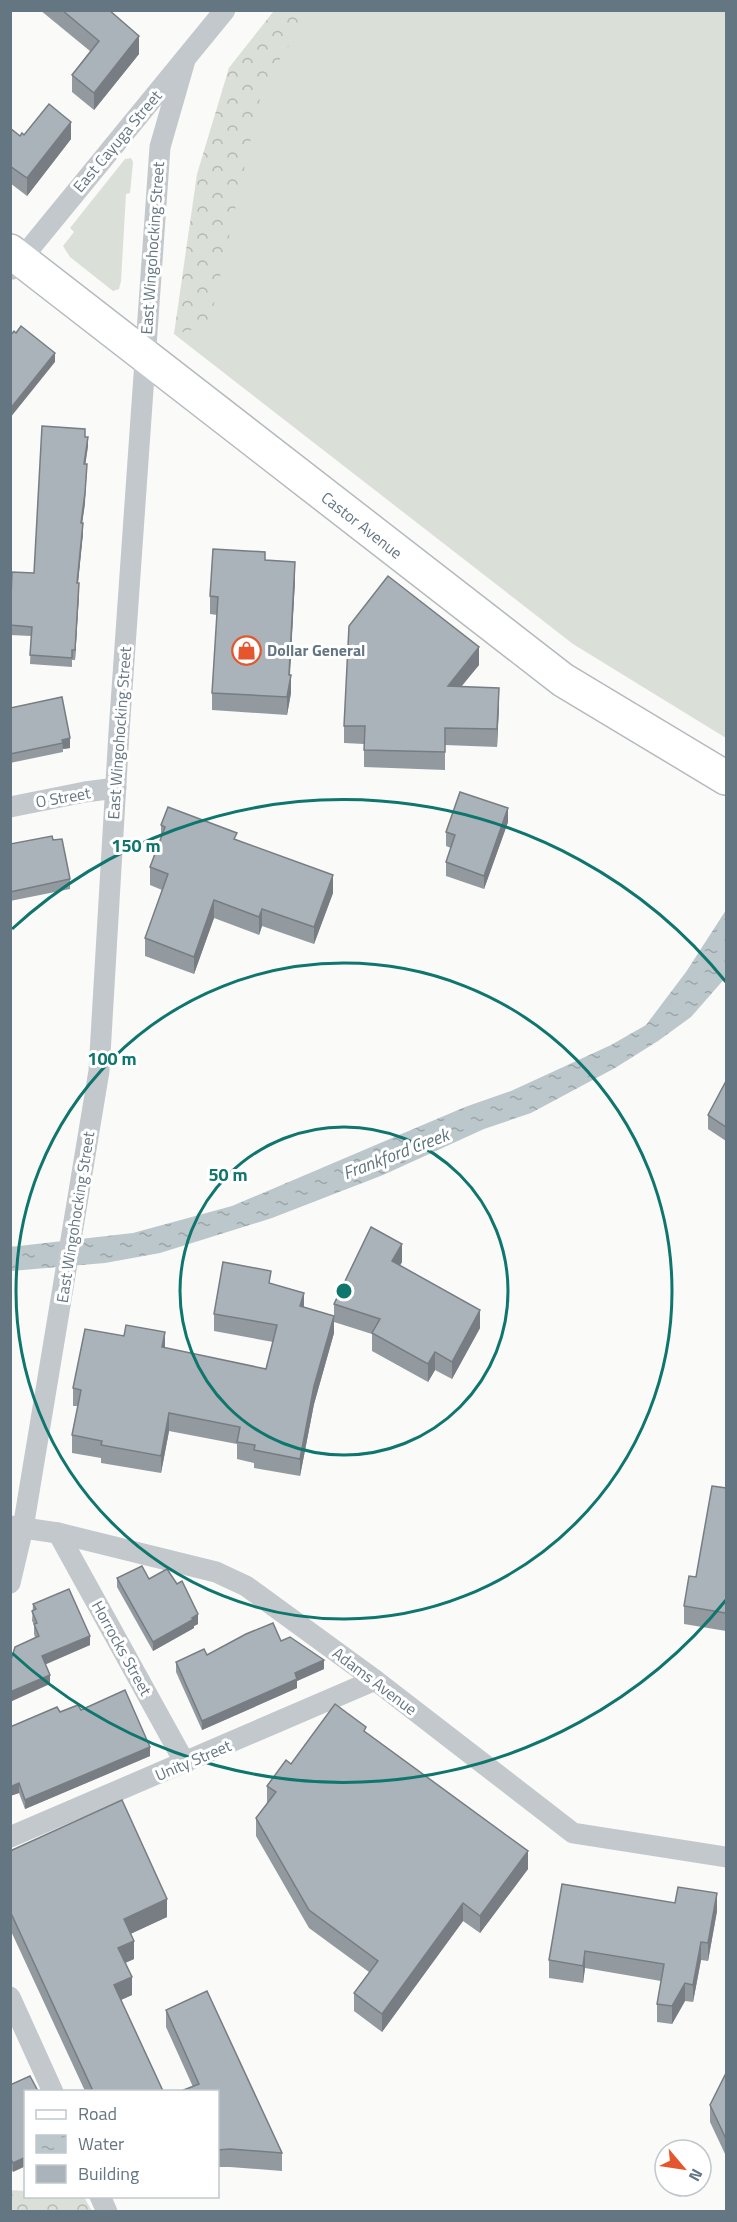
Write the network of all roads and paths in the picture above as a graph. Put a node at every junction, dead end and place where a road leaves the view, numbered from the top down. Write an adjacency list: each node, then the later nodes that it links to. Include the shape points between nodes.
1 (225, 10): 2 (street, East Cayuga Street)
2 (185, 60): 3 (street, East Cayuga Street); 4 (street, East Wingohocking Street, via 160,147)
3 (14, 261): 4 (main road, Castor Avenue)
4 (145, 357): 5 (main road, Castor Avenue, via 563,680); 6 (street, East Wingohocking Street)
5 (726, 778)
6 (116, 788): 7 (street, O Street); 8 (street, East Wingohocking Street, via 99,1071 62,1297)
7 (10, 807)
8 (17, 1527): 9 (street, Adams Avenue); 10 (street, East Wingohocking Street)
9 (58, 1533): 11 (street, Adams Avenue, via 216,1572 236,1581 254,1590); 12 (street, Horrocks Street)
10 (10, 1583)
11 (375, 1680): 12 (street, Unity Street); 14 (street, Adams Avenue, via 573,1833)
12 (185, 1763): 13 (street, Unity Street)
13 (10, 1837)
14 (726, 1857)
15 (10, 1997): 16 (street)
16 (53, 2090)

